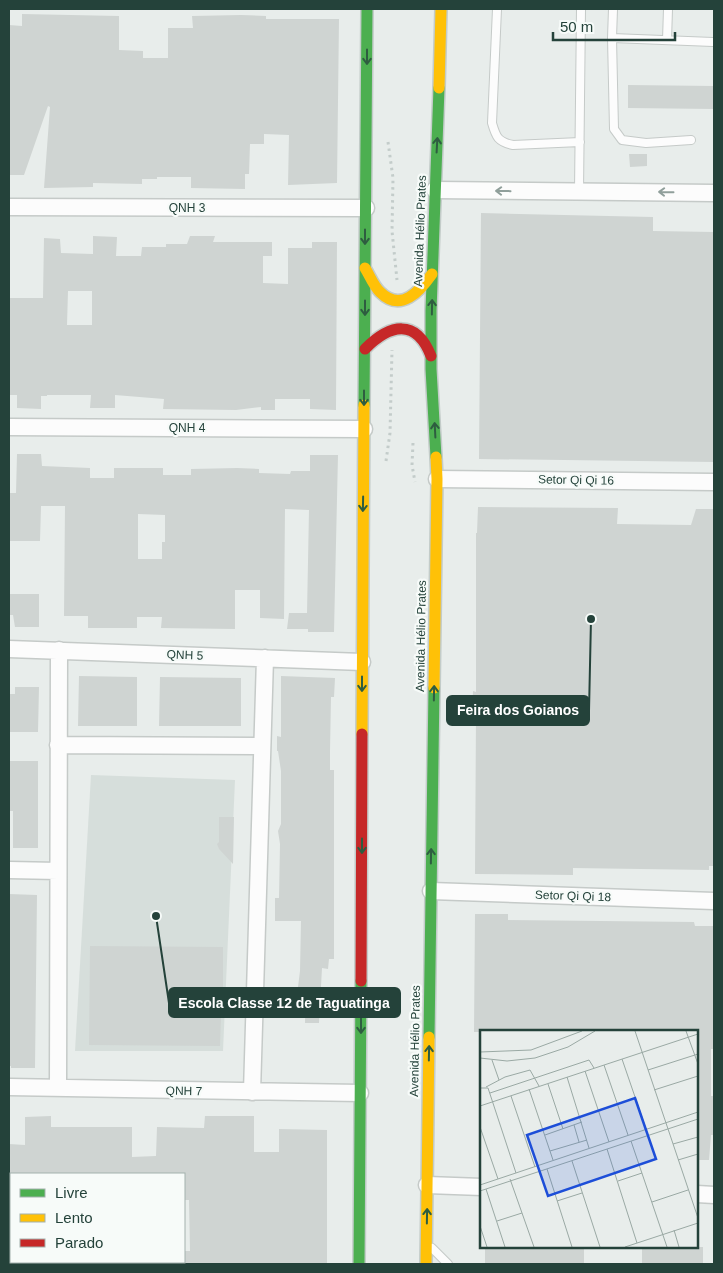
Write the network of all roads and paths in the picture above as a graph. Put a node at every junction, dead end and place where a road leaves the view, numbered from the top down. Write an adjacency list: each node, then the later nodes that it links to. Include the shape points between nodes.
1 (367, 9): 16 (main road, one-way to 16)
2 (440, 9): 12 (main road, Avenida Hélio Prates, one-way to 2)
3 (498, 9): 11 (lane, via 492,123 495,135 503,143 514,146)
4 (581, 9): 11 (lane)
5 (613, 9): 7 (lane)
6 (668, 9): 8 (lane)
7 (612, 38): 8 (lane); 10 (lane, via 614,128 622,140 646,144)
8 (667, 40): 9 (lane)
9 (713, 42)
10 (691, 140)
11 (580, 142): 13 (lane)
12 (435, 190): 13 (street, one-way to 12); 18 (main road, Avenida Hélio Prates)
13 (579, 192): 14 (street, one-way to 13)
14 (714, 193)
15 (9, 207): 16 (street, QNH 3)
16 (366, 208): 17 (main road, one-way to 17)
17 (365, 268): 18 (main road, via 382,294 395,299 408,299 420,291); 19 (main road, one-way to 19)
18 (432, 274): 20 (main road, Avenida Hélio Prates, one-way to 18)
19 (365, 349): 20 (main road, via 391,329 402,328 424,340); 22 (main road, one-way to 22)
20 (431, 356): 23 (main road, Avenida Hélio Prates, one-way to 20)
21 (9, 427): 22 (street, QNH 4)
22 (364, 429): 28 (main road, one-way to 28)
23 (437, 479): 24 (street, Setor Qi Qi 16); 33 (main road, Avenida Hélio Prates, one-way to 23)
24 (714, 482)
25 (9, 649): 26 (street, QNH 5)
26 (58, 650): 27 (street, QNH 5); 29 (street)
27 (265, 658): 28 (street, QNH 5); 30 (street)
28 (362, 662): 38 (main road, one-way to 38)
29 (58, 745): 30 (street); 32 (street)
30 (262, 746): 37 (street)
31 (9, 870): 32 (street)
32 (58, 871): 36 (street)
33 (431, 890): 34 (street, Setor Qi Qi 18); 39 (main road, Avenida Hélio Prates, one-way to 33)
34 (714, 901)
35 (9, 1087): 36 (street, QNH 7)
36 (58, 1088): 37 (street, QNH 7)
37 (252, 1092): 38 (street, QNH 7)
38 (360, 1093): 44 (main road)
39 (427, 1185): 40 (street); 43 (main road, Avenida Hélio Prates, one-way to 39)
40 (480, 1187)
41 (698, 1194): 42 (street)
42 (714, 1195)
43 (426, 1242): 45 (main road, Avenida Hélio Prates); 46 (lane)
44 (359, 1264)
45 (426, 1264)
46 (448, 1264)

